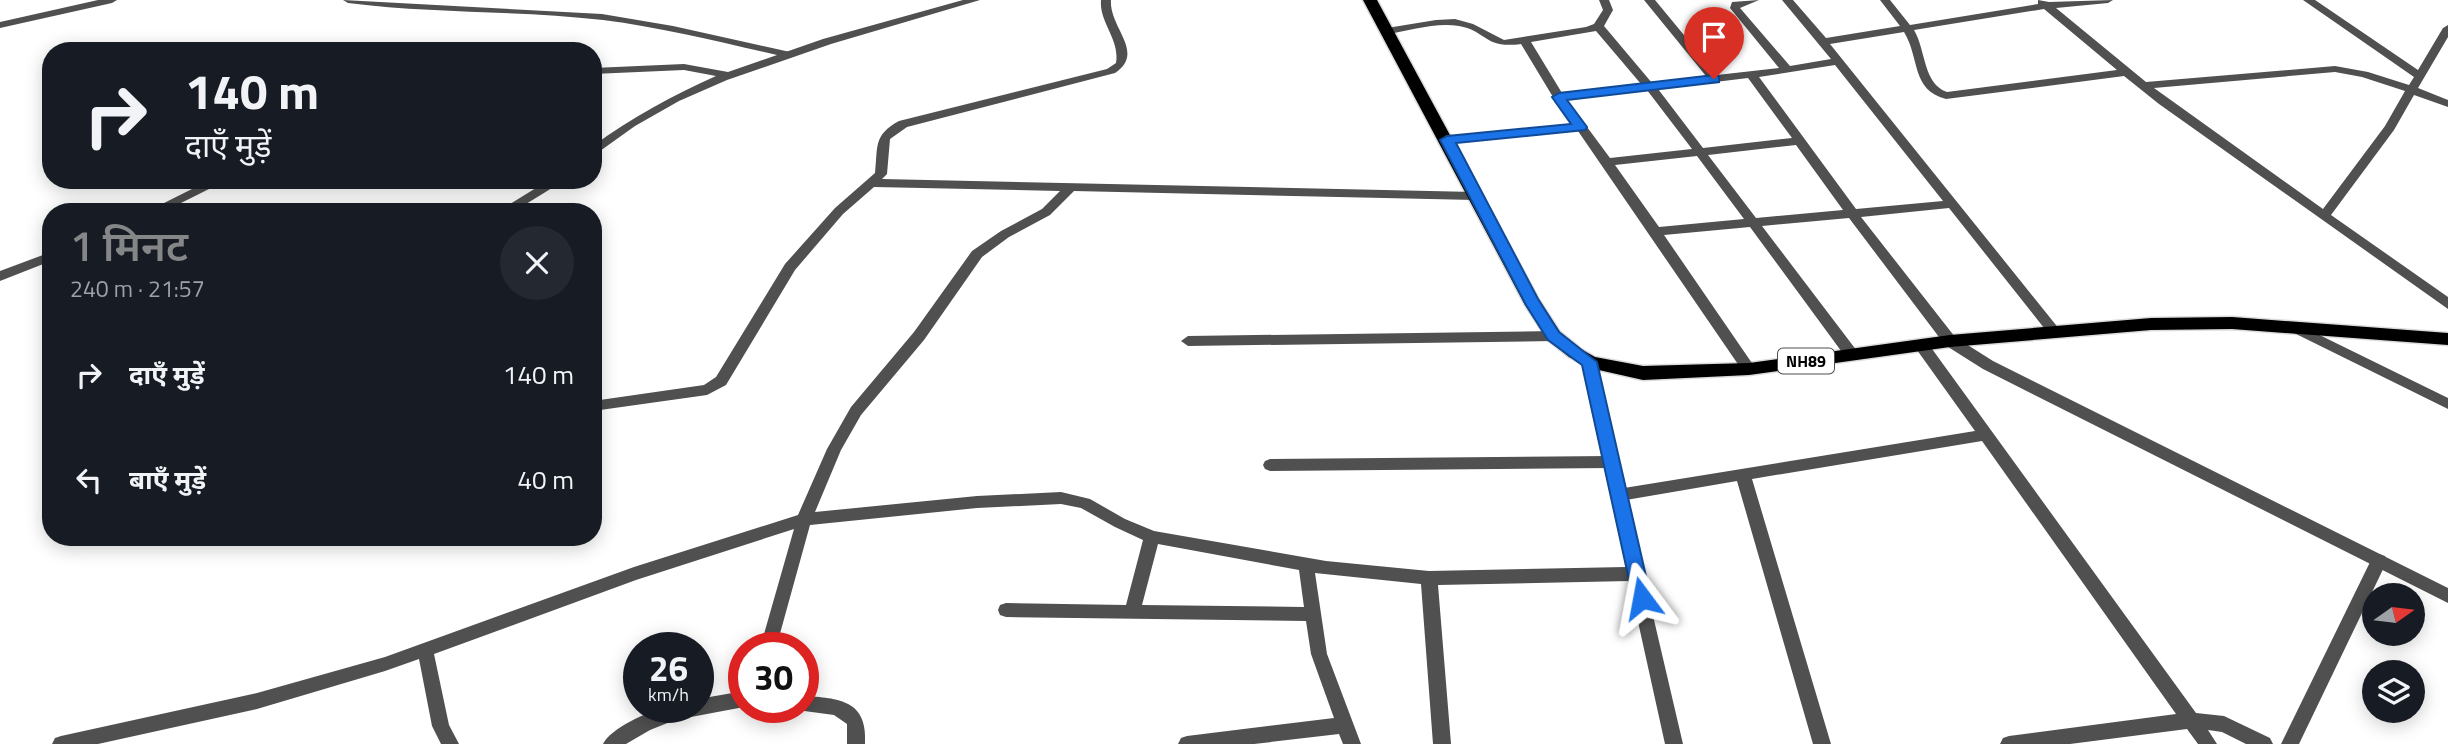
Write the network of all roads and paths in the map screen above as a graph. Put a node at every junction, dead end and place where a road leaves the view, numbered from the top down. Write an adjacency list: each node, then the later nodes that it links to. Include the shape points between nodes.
1 (112, 0): 14 (street)
2 (348, 0): 21 (street, via 409,8 601,17)
3 (975, 0): 21 (street)
4 (1107, 0): 41 (street, via 1106,15 1124,56 1121,64 1111,71 889,130 883,138 881,174)
5 (1370, 0): 18 (main road, NH89)
6 (1604, 0): 15 (street, via 1608,10)
7 (1649, 0): 29 (street)
8 (1754, 0): 23 (street, via 1742,1 1735,8)
9 (1787, 0): 20 (street)
10 (1885, 0): 16 (street)
11 (2108, 0): 13 (street)
12 (2308, 0): 28 (street)
13 (2043, 3): 16 (street); 25 (street)
14 (0, 25)
15 (1598, 26): 19 (street); 31 (street)
16 (1905, 28): 20 (street); 25 (street, via 1915,43 1928,85 1947,96)
17 (2448, 28): 28 (street)
18 (1387, 31): 19 (street, via 1454,22 1474,28 1490,40); 36 (main road, NH89)
19 (1524, 40): 33 (street)
20 (1823, 42): 22 (street)
21 (790, 55): 27 (street)
22 (1838, 61): 23 (street); 48 (street)
23 (1787, 70): 26 (street)
24 (602, 71): 27 (street, via 684,67)
25 (2127, 72): 30 (street)
26 (1751, 74): 29 (street); 37 (street)
27 (732, 76): 38 (street, via 645,116)
28 (2419, 76): 32 (street)
29 (1714, 79): 31 (street)
30 (2143, 86): 32 (street, via 2335,69 2356,71); 50 (street)
31 (1650, 87): 33 (street); 39 (street)
32 (2411, 90): 34 (street); 50 (street, via 2390,127)
33 (1559, 97): 35 (street)
34 (2448, 104)
35 (1580, 127): 36 (street); 40 (street)
36 (1447, 140): 45 (main road, NH89)
37 (1799, 141): 39 (street); 49 (street)
38 (602, 146)
39 (1699, 151): 40 (street); 51 (street)
40 (1607, 162): 52 (street)
41 (873, 183): 42 (street); 67 (street, via 839,211 790,267 722,381 707,390)
42 (1072, 186): 45 (street); 73 (street, via 1046,212 977,254 919,336 856,411)
43 (202, 189): 46 (street)
44 (543, 189): 47 (street)
45 (1475, 196): 58 (main road, NH89)
46 (172, 203)
47 (519, 203)
48 (1952, 204): 49 (street); 57 (street)
49 (1854, 212): 51 (street); 61 (street)
50 (2325, 215): 55 (street)
51 (1752, 222): 52 (street); 63 (street)
52 (1655, 232): 65 (street)
53 (42, 260): 54 (street)
54 (0, 276)
55 (2448, 304)
56 (2291, 326): 57 (main road, NH89, via 2151,324); 59 (main road, NH89); 66 (street)
57 (2053, 330): 61 (main road, NH89)
58 (1554, 336): 60 (street); 64 (main road, NH89)
59 (2448, 339)
60 (1188, 341)
61 (1950, 341): 62 (main road, NH89); 75 (street, via 1988,365)
62 (1922, 345): 63 (main road, NH89); 68 (street)
63 (1852, 355): 65 (main road, NH89)
64 (1590, 362): 65 (main road, NH89, via 1643,373); 69 (street)
65 (1749, 369)
66 (2448, 404)
67 (602, 405)
68 (1984, 435): 71 (street); 87 (street)
69 (1610, 462): 70 (street); 72 (street)
70 (1270, 465)
71 (1743, 475): 72 (street); 97 (street)
72 (1619, 495): 77 (street)
73 (804, 519): 74 (street, via 1061,498 1085,503); 83 (street); 84 (street, via 634,574)
74 (1152, 537): 76 (street); 81 (street)
75 (2379, 561): 79 (street); 101 (street)
76 (1306, 565): 78 (street); 82 (street)
77 (1636, 574): 78 (street); 96 (street)
78 (1429, 578): 95 (street)
79 (2448, 596)
80 (1006, 610): 81 (street)
81 (1132, 612): 82 (street)
82 (1313, 614): 88 (street, via 1319,654)
83 (772, 632)
84 (425, 650): 89 (street, via 257,701); 90 (street, via 441,726)
85 (728, 702): 91 (street, via 661,715)
86 (819, 705): 92 (street, via 839,707 851,714)
87 (2191, 720): 98 (street); 99 (street); 100 (street, via 2224,724)
88 (1345, 724): 93 (street); 94 (street)
89 (61, 744)
90 (450, 744)
91 (612, 744)
92 (856, 744)
93 (1187, 744)
94 (1352, 744)
95 (1442, 744)
96 (1674, 744)
97 (1822, 744)
98 (2009, 744)
99 (2208, 744)
100 (2264, 744)
101 (2290, 744)

